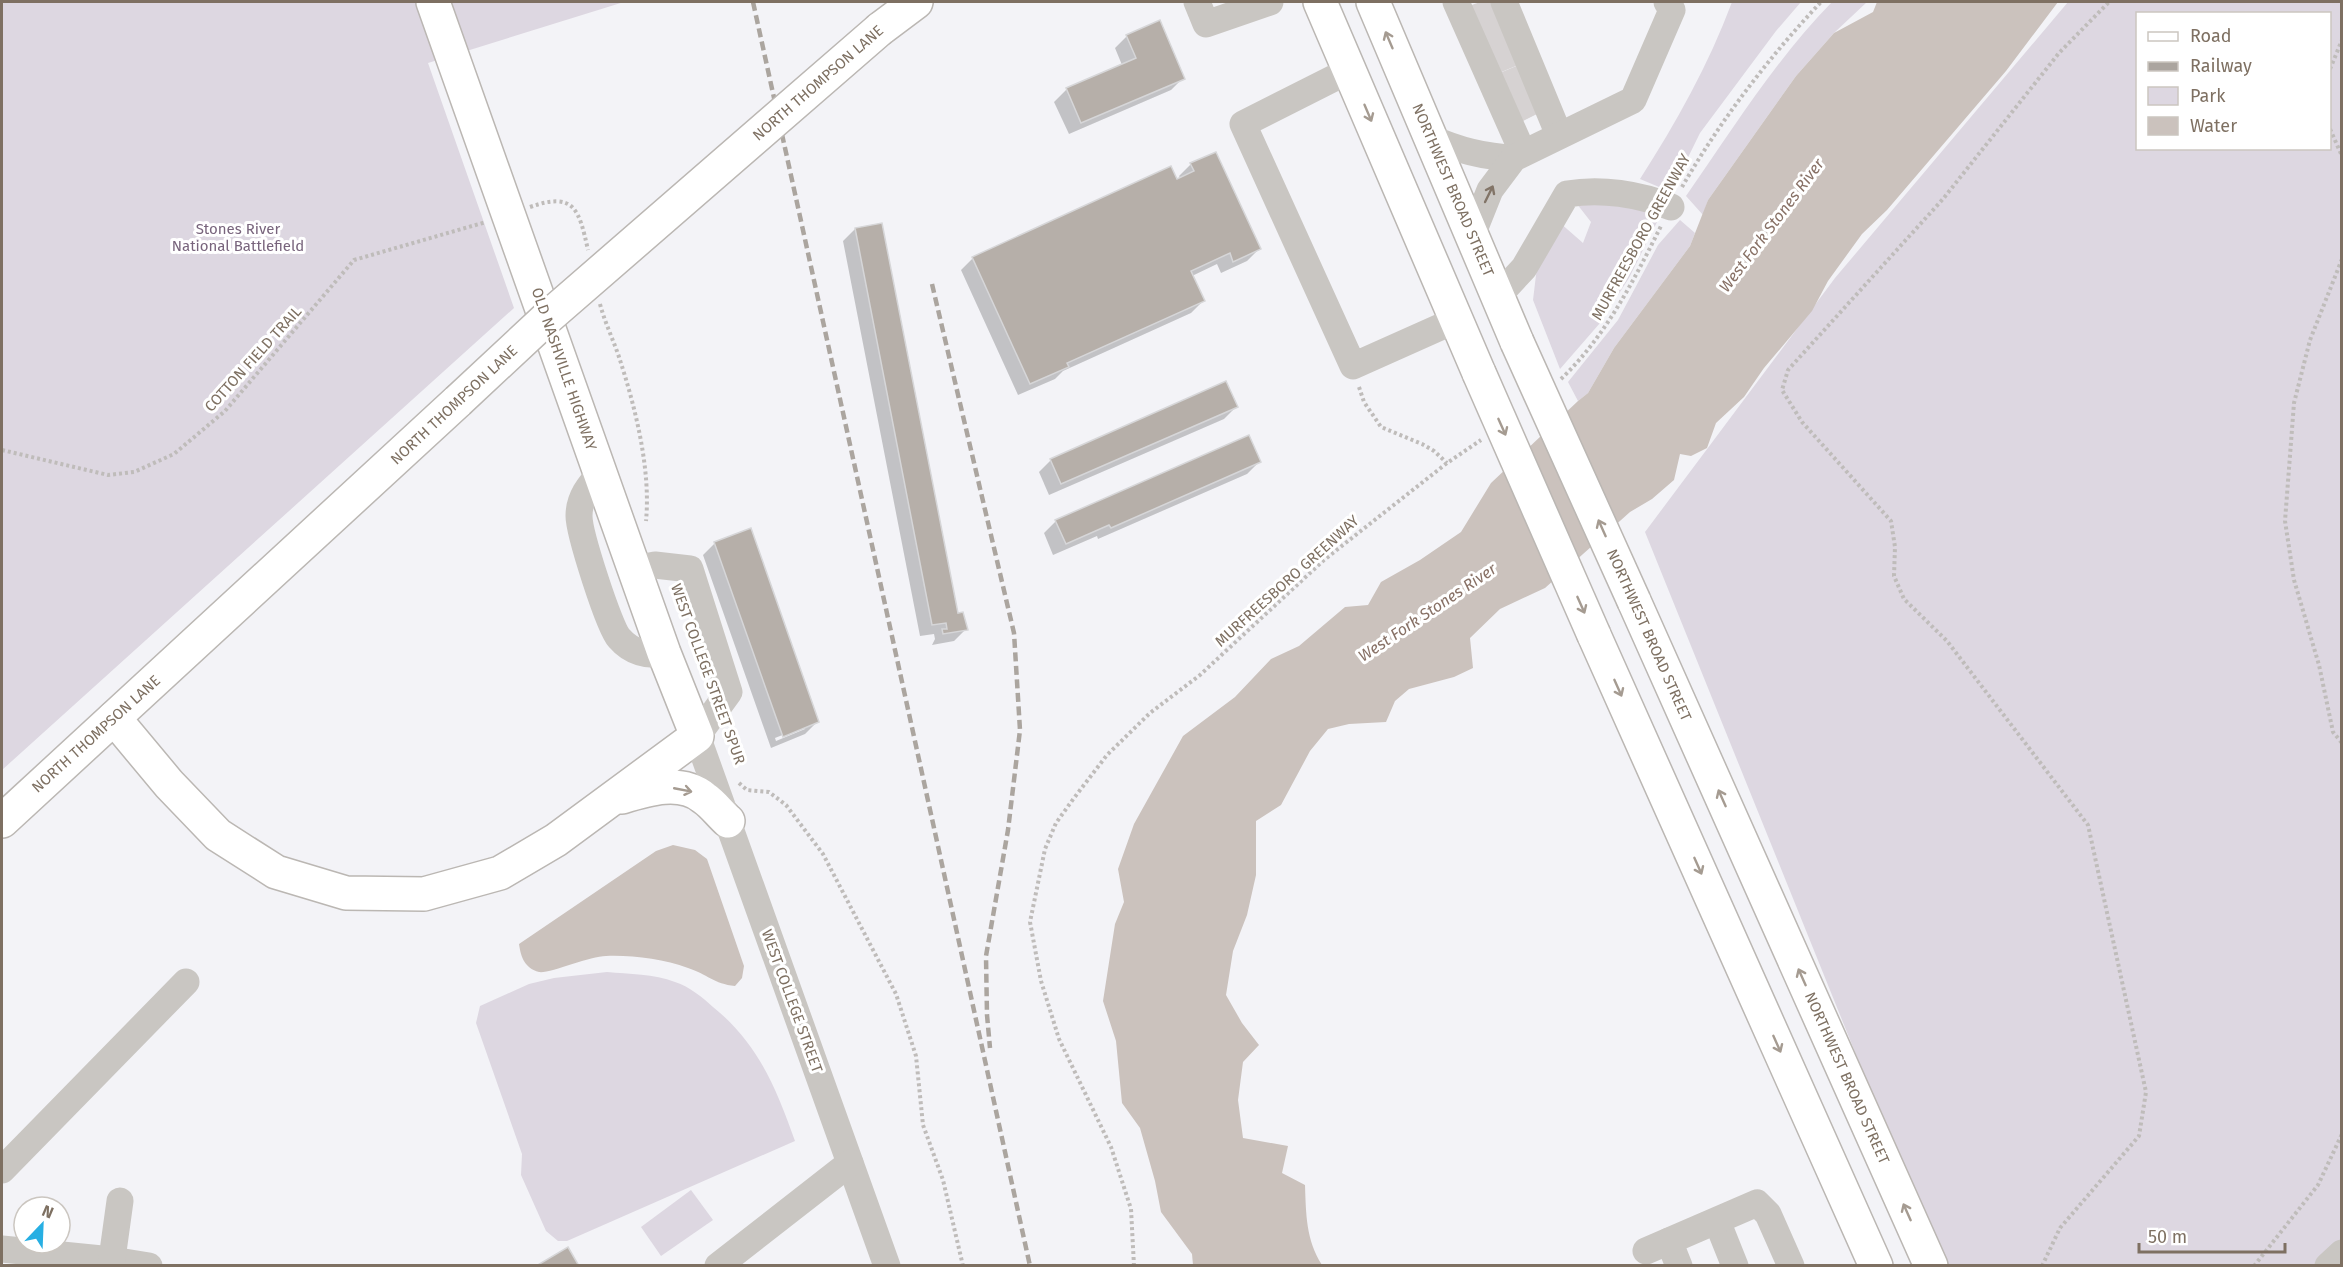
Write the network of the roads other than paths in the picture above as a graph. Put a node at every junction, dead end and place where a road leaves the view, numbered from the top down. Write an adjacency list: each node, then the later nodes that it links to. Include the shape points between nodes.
1 (433, 2): 19 (main road, OLD NASHVILLE HIGHWAY)
2 (916, 2): 22 (main road, NORTH THOMPSON LANE, bridge, via 879,29 547,318)
3 (1197, 2): 4 (street, via 1206,24)
4 (1270, 2)
5 (1320, 2): 10 (main road)
6 (1373, 2): 13 (main road, NORTHWEST BROAD STREET, one-way to 6)
7 (1667, 2): 12 (street, via 1672,10 1633,100)
8 (1509, 25): 11 (street)
9 (1474, 36): 11 (street, via 1497,88)
10 (1350, 70): 18 (main road, one-way to 18); 18 (street, via 1243,124 1353,366)
11 (1525, 95): 12 (street); 14 (street)
12 (1559, 135): 14 (street)
13 (1431, 138): 14 (street, via 1464,151); 16 (main road, NORTHWEST BROAD STREET)
14 (1519, 155): 16 (street, one-way to 14, via 1490,190)
15 (1671, 207): 17 (street, via 1620,194 1586,190 1566,194 1524,268)
16 (1472, 235): 17 (main road, NORTHWEST BROAD STREET)
17 (1498, 296): 42 (main road, NORTHWEST BROAD STREET, one-way to 17, bridge)
18 (1456, 320): 41 (main road, one-way to 41, bridge)
19 (601, 472): 20 (main road, OLD NASHVILLE HIGHWAY); 21 (street, via 585,489 579,515 605,605 618,638 638,652)
20 (635, 569): 21 (main road, OLD NASHVILLE HIGHWAY); 23 (street, via 655,565 690,569 729,692)
21 (664, 653): 23 (main road, OLD NASHVILLE HIGHWAY)
22 (114, 718): 24 (main road, via 218,835 276,872 346,893 424,894 500,873 556,840); 25 (main road, NORTH THOMPSON LANE)
23 (697, 736): 24 (main road); 26 (street, WEST COLLEGE STREET)
24 (606, 802): 26 (main road, one-way to 26, via 654,787 686,789 703,796)
25 (2, 821)
26 (728, 821): 28 (street, WEST COLLEGE STREET)
27 (186, 982): 29 (street)
28 (850, 1163): 37 (street); 38 (street, WEST COLLEGE STREET)
29 (2, 1170)
30 (120, 1201): 35 (street)
31 (1717, 1221): 33 (street); 39 (street); 40 (street, via 1757,1203 1768,1214)
32 (2, 1249): 35 (street)
33 (1664, 1252)
34 (2342, 1253): 43 (street)
35 (112, 1263): 36 (street)
36 (149, 1266)
37 (718, 1266)
38 (887, 1266)
39 (1736, 1266)
40 (1791, 1266)
41 (1876, 1266)
42 (1931, 1266)
43 (2328, 1266)

